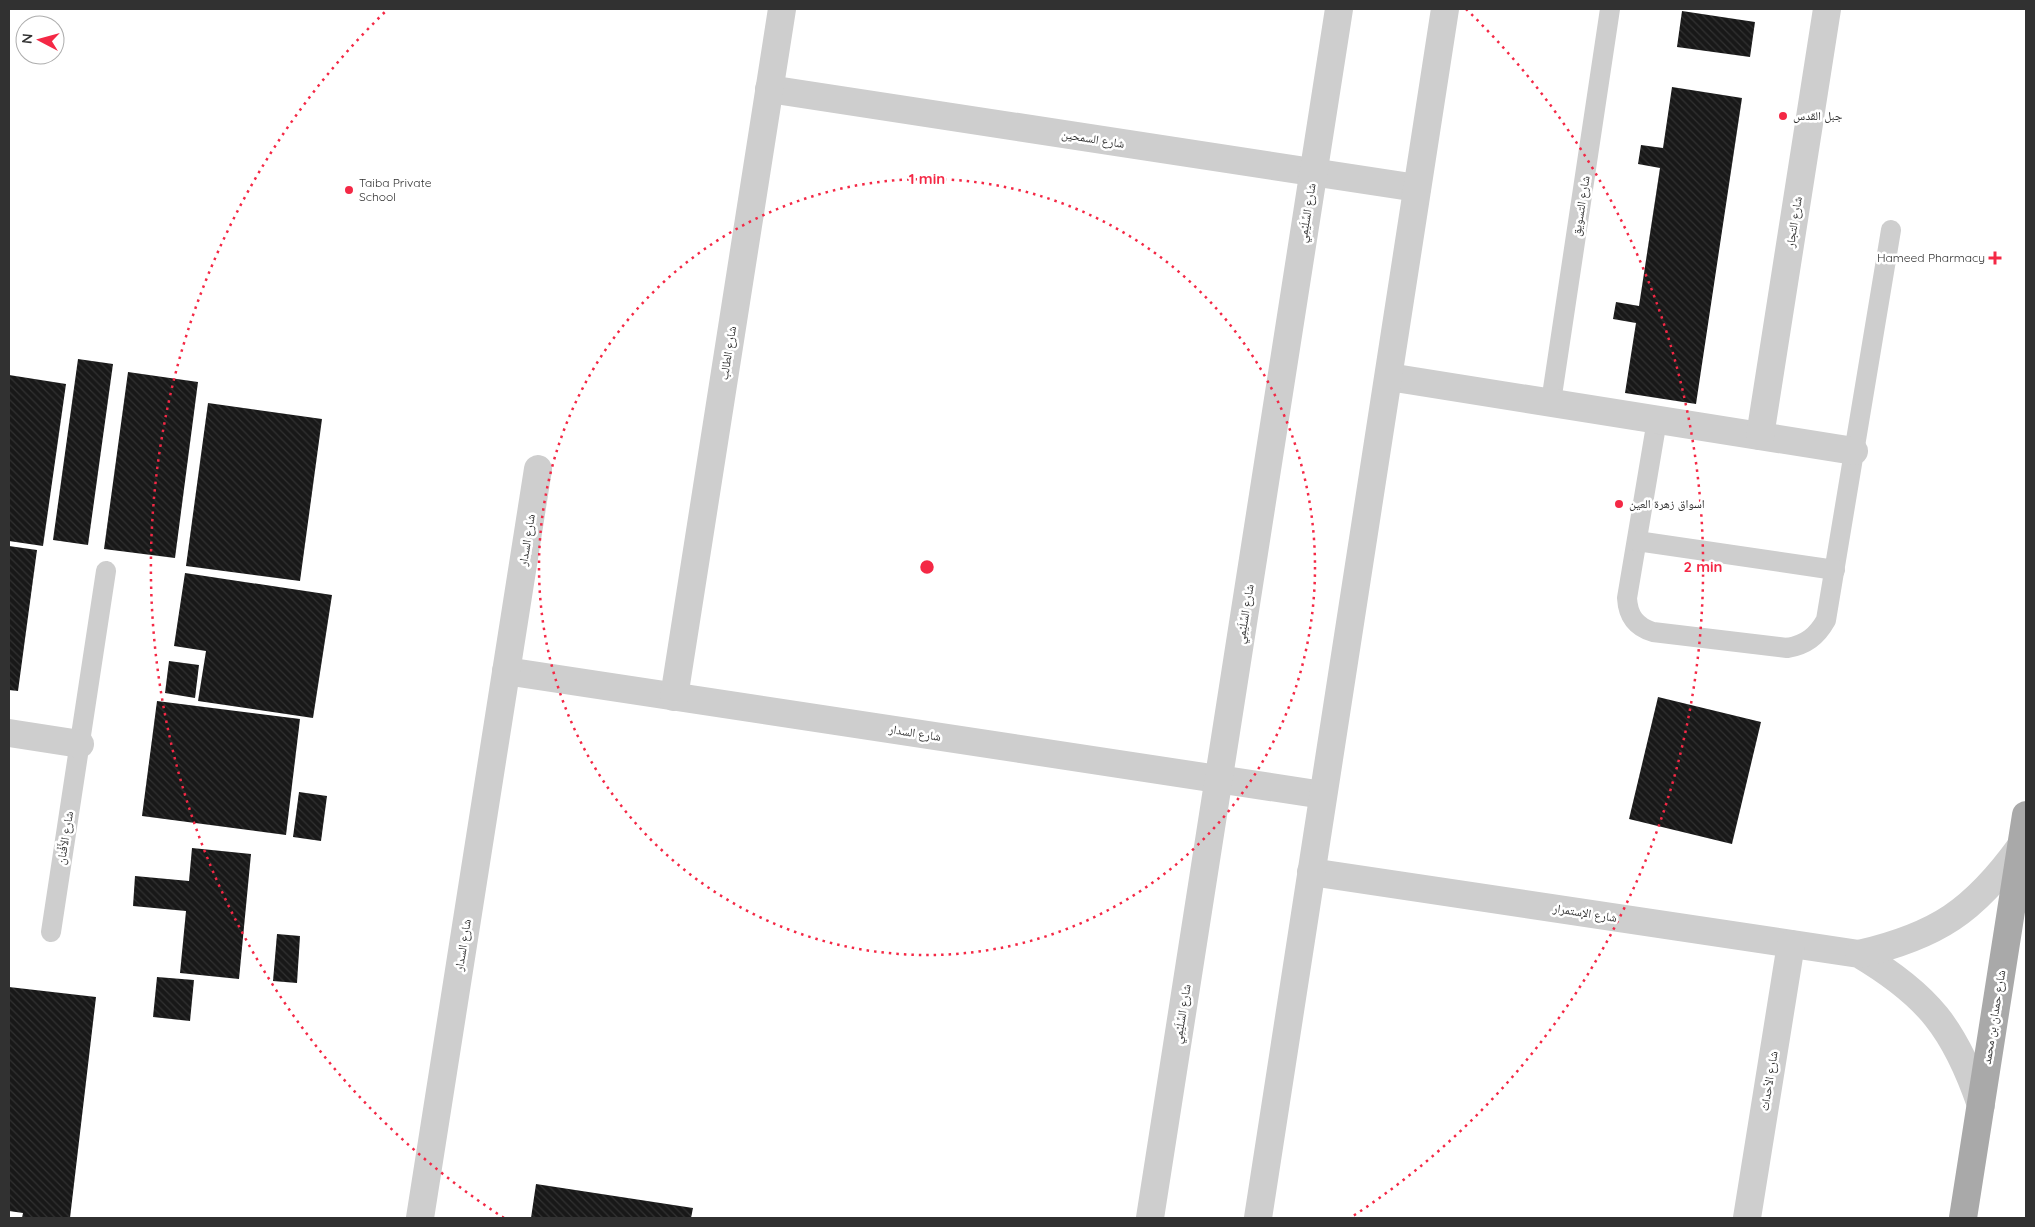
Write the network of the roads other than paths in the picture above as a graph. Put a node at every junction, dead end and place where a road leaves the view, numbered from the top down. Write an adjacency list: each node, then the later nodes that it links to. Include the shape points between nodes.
1 (782, 9): 6 (street, شارع الطالب)
2 (1339, 9): 7 (street, شارع السِّلَيْمِي)
3 (1446, 9): 8 (street)
4 (1610, 9): 11 (lane, شارع التسويق)
5 (1827, 9): 13 (street, شارع التجار)
6 (769, 90): 7 (street, شارع السمحين); 20 (street, شارع الطالب)
7 (1313, 172): 8 (street, شارع السمحين); 23 (street, شارع السِّلَيْمِي)
8 (1418, 188): 10 (street)
9 (1891, 230): 14 (lane)
10 (1389, 377): 11 (street); 24 (street)
11 (1551, 402): 12 (street)
12 (1657, 420): 13 (street); 16 (lane)
13 (1760, 436): 14 (street)
14 (1854, 451): 18 (lane)
15 (538, 469): 19 (street, شارع السدار)
16 (1637, 541): 18 (lane); 18 (lane, via 1628,609 1638,625 1653,632 1796,647 1813,638 1826,620)
17 (106, 570): 22 (lane, شارع الأَفْنان)
18 (1835, 570)
19 (506, 671): 20 (street, شارع السدار); 32 (street, شارع السدار)
20 (674, 696): 23 (street, شارع السدار)
21 (9, 733): 22 (street)
22 (80, 744): 28 (lane, شارع الأَفْنان)
23 (1219, 780): 24 (street, شارع السدار); 33 (street, شارع السِّلَيْمِي)
24 (1323, 796): 27 (street)
25 (2026, 815): 26 (main road, شارع حمدان بن محمد)
26 (2021, 846): 30 (street, شارع الإستمرار, via 1998,879 1935,929 1898,945); 31 (main road, شارع حمدان بن محمد)
27 (1311, 872): 29 (street, شارع الإستمرار); 34 (street)
28 (51, 932)
29 (1791, 944): 30 (street, شارع الإستمرار); 35 (street, شارع الأحداث)
30 (1859, 954): 31 (street, شارع الإستمرار, via 1893,974 1924,1001 1949,1032 1968,1067)
31 (1981, 1105): 36 (main road, شارع حمدان بن محمد)
32 (420, 1218)
33 (1150, 1218)
34 (1258, 1218)
35 (1747, 1218)
36 (1963, 1218)

